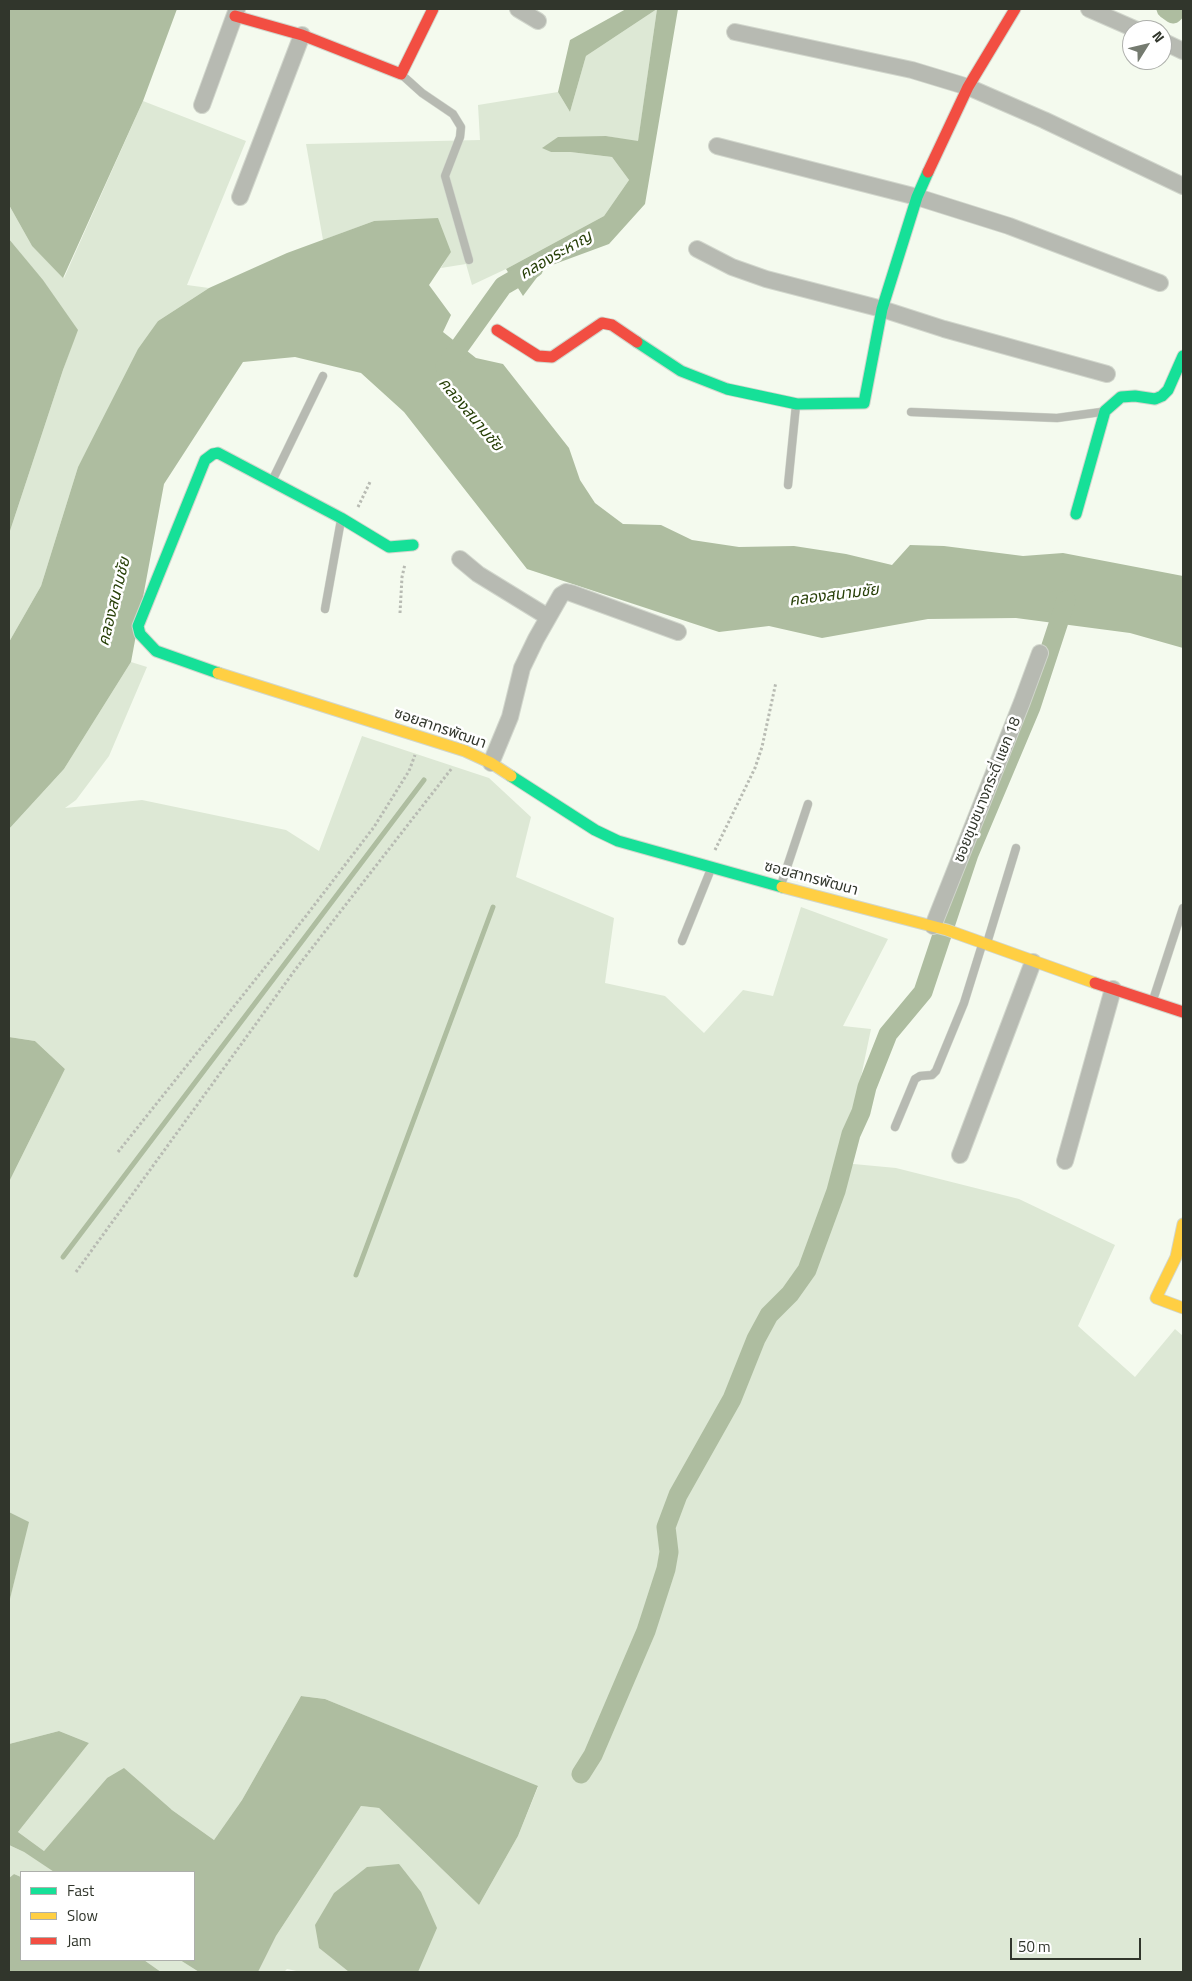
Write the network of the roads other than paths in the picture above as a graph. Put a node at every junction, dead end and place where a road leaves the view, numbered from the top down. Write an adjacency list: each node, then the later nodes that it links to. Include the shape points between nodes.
1 (433, 9): 10 (street)
2 (518, 9): 6 (street)
3 (1015, 9): 11 (street)
4 (1090, 9): 7 (street)
5 (236, 13): 9 (street); 12 (street)
6 (538, 21)
7 (1122, 23)
8 (735, 32): 11 (street, via 912,70)
9 (302, 35): 10 (street); 15 (street)
10 (401, 74): 18 (lane, via 422,94 453,114 461,127 445,176)
11 (968, 87): 14 (street); 16 (street)
12 (202, 105)
13 (717, 146): 16 (street)
14 (1183, 186)
15 (240, 197)
16 (917, 197): 19 (street, via 1010,226); 20 (street)
17 (697, 249): 20 (street, via 732,267 766,279)
18 (469, 260)
19 (1160, 283)
20 (882, 308): 23 (street); 25 (street, via 864,403)
21 (497, 330): 25 (street, via 538,356 552,357 602,323 612,325 680,371 727,389)
22 (1183, 356): 27 (street, via 1168,390 1162,396 1121,397)
23 (1107, 374)
24 (323, 376): 28 (lane)
25 (796, 404): 29 (lane)
26 (910, 412): 27 (lane, via 1057,418)
27 (1105, 412): 30 (street)
28 (272, 481): 31 (street, ซอยสาทรพัฒนา); 38 (street, ซอยสาทรพัฒนา, via 218,453 208,456 138,626 140,634 156,651 253,686 465,751)
29 (788, 485)
30 (1076, 514)
31 (346, 521): 32 (street, ซอยสาทรพัฒนา, via 389,547); 34 (lane)
32 (413, 545)
33 (460, 559): 35 (street, via 478,574)
34 (325, 609)
35 (548, 616): 36 (street, via 561,594 566,592); 38 (street, via 522,668 510,717)
36 (678, 632)
37 (1040, 653): 44 (street, ซอยชุมชนางกระดี่ แยก 18)
38 (491, 763): 41 (street, ซอยสาทรพัฒนา, via 595,830 618,841)
39 (808, 804): 42 (lane)
40 (1016, 848): 46 (lane)
41 (709, 866): 42 (street, ซอยสาทรพัฒนา); 45 (lane)
42 (781, 887): 44 (street, ซอยสาทรพัฒนา)
43 (1183, 908): 49 (lane)
44 (939, 928): 46 (street, ซอยสาทรพัฒนา)
45 (682, 941)
46 (984, 944): 47 (street, ซอยสาทรพัฒนา); 51 (lane, via 936,1072 914,1079)
47 (1032, 962): 48 (street, ซอยสาทรพัฒนา); 52 (street)
48 (1113, 989): 49 (street, ซอยสาทรพัฒนา); 53 (street)
49 (1152, 1002): 50 (street, ซอยสาทรพัฒนา)
50 (1183, 1012)
51 (895, 1127)
52 (960, 1155)
53 (1065, 1161)
54 (1183, 1224): 55 (street, via 1176,1257 1156,1298)
55 (1183, 1308)

